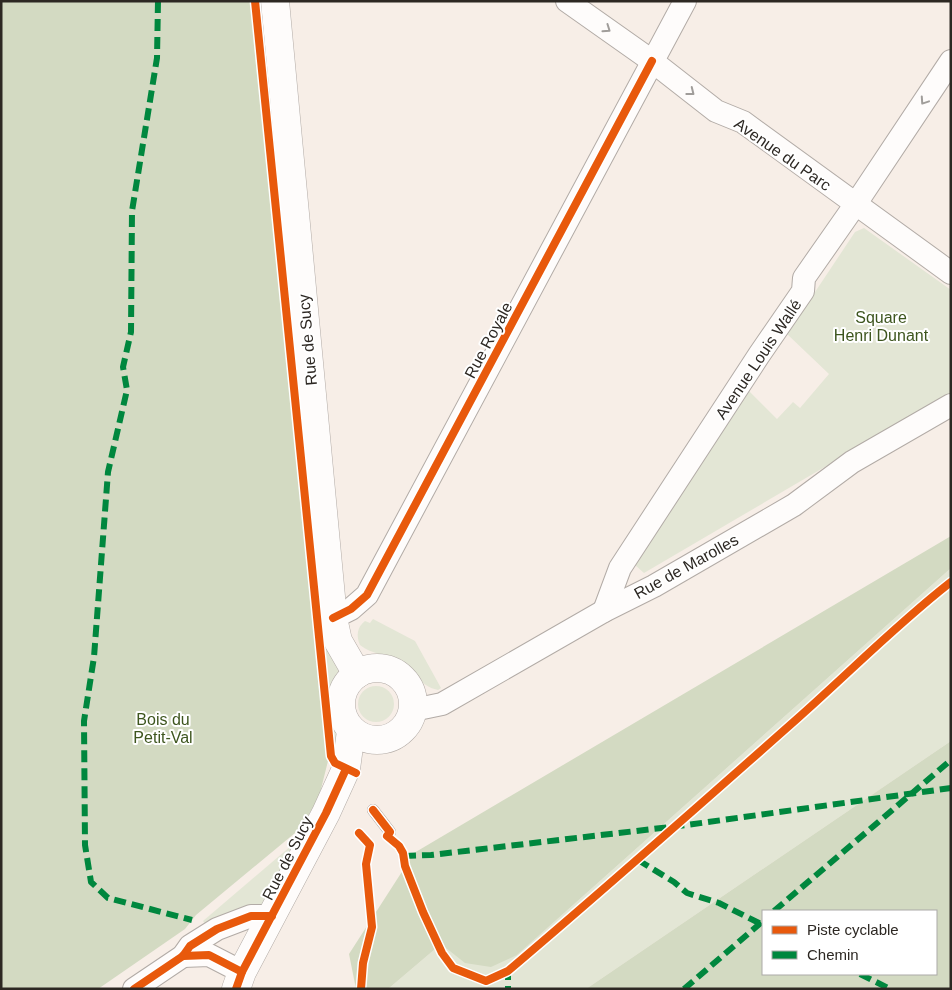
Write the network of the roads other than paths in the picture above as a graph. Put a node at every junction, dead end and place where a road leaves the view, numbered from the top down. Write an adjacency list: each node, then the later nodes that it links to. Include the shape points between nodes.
1 (275, 1): 10 (main road, Rue de Sucy)
2 (567, 1): 4 (street, Avenue du Parc, one-way to 4)
3 (685, 1): 4 (street, Rue Royale)
4 (652, 61): 6 (street, Avenue du Parc, one-way to 6, via 716,111 743,122); 10 (street, Rue Royale, via 367,595)
5 (951, 61): 6 (street, Avenue Louis Wallé, one-way to 6)
6 (856, 205): 7 (street, Avenue du Parc); 9 (street, Avenue Louis Wallé, via 804,278 803,291 620,568)
7 (951, 274)
8 (951, 405): 9 (street, Rue de Marolles, via 852,462 794,505 654,586)
9 (604, 611): 12 (street, Rue de Marolles, via 442,704)
10 (333, 618): 11 (main road, Rue de Sucy, via 338,641)
11 (356, 674): 12 (main road, via 380,668 401,677 409,686); 13 (main road, via 342,692 342,716)
12 (413, 710): 13 (main road, via 402,730 393,736 383,740)
13 (362, 736): 16 (main road, Rue de Sucy, via 369,746 347,765 326,813)
14 (373, 810): 15 (lane)
15 (390, 832)
16 (272, 916): 17 (street, via 251,916 217,929 190,946); 18 (main road, Rue de Sucy)
17 (183, 956): 18 (street, via 209,955); 19 (street)
18 (239, 981)
19 (134, 989)

